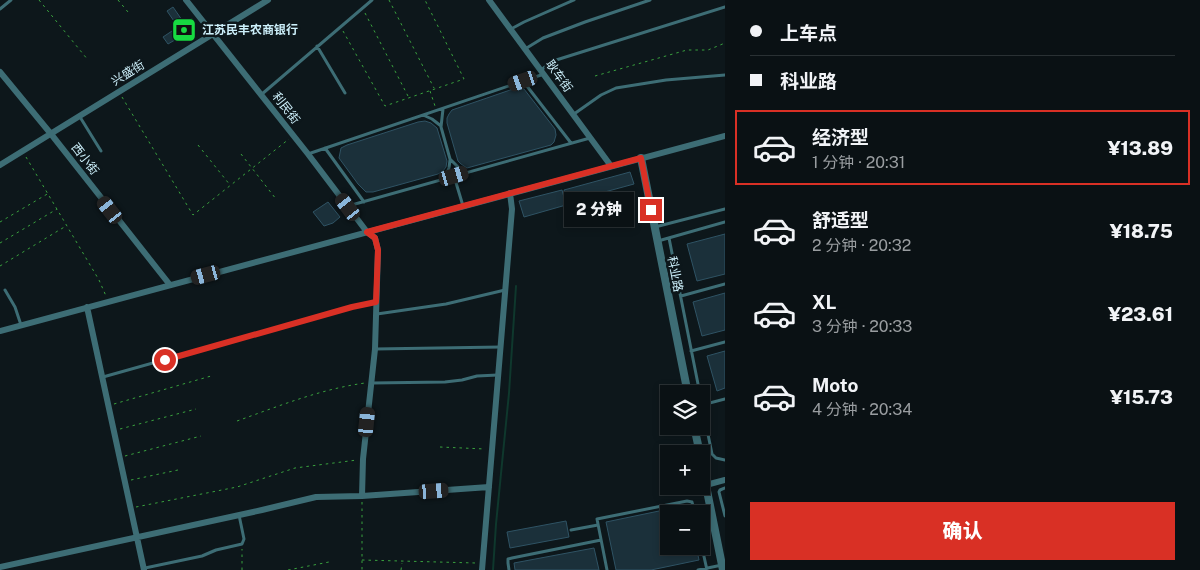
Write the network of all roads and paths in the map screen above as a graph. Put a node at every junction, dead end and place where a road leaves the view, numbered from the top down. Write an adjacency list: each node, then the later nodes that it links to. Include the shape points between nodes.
1 (11, 0): 14 (lane)
2 (40, 0): 22 (path)
3 (118, 0): 15 (path)
4 (186, 0): 18 (street, 利民街)
5 (268, 0): 18 (street, 兴盛街)
6 (372, 0): 13 (lane)
7 (389, 0): 28 (path)
8 (424, 0): 28 (path, via 464,79)
9 (489, 0): 17 (street, 耿车街)
10 (574, 0): 17 (lane)
11 (650, 0): 21 (lane, via 543,38)
12 (725, 7): 24 (lane, via 553,61)
13 (362, 8): 16 (lane); 33 (path)
14 (0, 9)
15 (128, 12)
16 (340, 26): 20 (lane); 33 (path, via 385,106)
17 (511, 30): 21 (street, 耿车街)
18 (212, 34): 30 (street, 兴盛街); 32 (street, 利民街)
19 (725, 43): 26 (path, via 708,50 687,50)
20 (317, 46): 31 (lane); 32 (lane)
21 (525, 49): 24 (street, 耿车街)
22 (88, 60)
23 (0, 72): 40 (street, 西小街)
24 (542, 72): 27 (lane); 37 (street, 耿车街)
25 (725, 75): 37 (lane, via 616,88 601,94)
26 (595, 76)
27 (523, 81): 34 (lane); 44 (lane)
28 (434, 89): 29 (path)
29 (430, 90): 33 (path); 35 (path)
30 (119, 92): 38 (street, 兴盛街); 59 (path, via 193,215)
31 (345, 94)
32 (261, 95): 41 (street, 利民街)
33 (409, 98)
34 (443, 108): 35 (lane); 39 (lane)
35 (436, 111): 36 (lane)
36 (423, 115): 39 (lane); 46 (lane)
37 (573, 115): 43 (street, 耿车街)
38 (79, 117): 40 (street, 兴盛街); 48 (lane)
39 (441, 127): 52 (lane)
40 (51, 134): 47 (street, 兴盛街); 78 (street, 西小街)
41 (293, 135): 50 (street, 利民街); 55 (path)
42 (725, 136): 51 (street)
43 (590, 138): 44 (lane); 54 (street, 耿车街)
44 (571, 143): 56 (lane)
45 (198, 145): 59 (path)
46 (324, 148): 50 (lane); 63 (lane)
47 (23, 151): 53 (street, 兴盛街); 60 (path)
48 (101, 151)
49 (241, 154): 55 (path)
50 (308, 154): 65 (street, 利民街)
51 (641, 158): 54 (street); 71 (street, 科业路)
52 (450, 159): 56 (lane); 58 (lane)
53 (0, 165)
54 (611, 166): 61 (street)
55 (252, 168): 59 (path); 62 (path)
56 (464, 174): 57 (lane)
57 (454, 176): 58 (lane); 64 (lane)
58 (444, 179): 63 (lane)
59 (231, 185)
60 (48, 193): 66 (path); 68 (path)
61 (510, 193): 64 (street); 80 (street, via 512,209)
62 (276, 199)
63 (364, 202): 65 (lane)
64 (463, 206): 72 (street)
65 (348, 207): 72 (street, 利民街)
66 (58, 208): 70 (path); 75 (path)
67 (725, 209): 71 (lane)
68 (0, 222)
69 (725, 222): 73 (lane)
70 (67, 226): 76 (path); 82 (path, via 100,280)
71 (654, 228): 74 (street, 科业路)
72 (367, 232): 78 (street); 83 (street, 利民街, via 375,238 378,250)
73 (669, 238): 74 (lane); 81 (lane)
74 (657, 241): 96 (street, 科业路)
75 (0, 243)
76 (0, 266)
77 (725, 284): 81 (lane)
78 (170, 285): 82 (street)
79 (5, 290): 86 (lane)
80 (506, 290): 85 (lane, via 446,304); 89 (street)
81 (681, 296): 91 (lane)
82 (108, 302): 84 (street)
83 (376, 302): 85 (street, 利民街); 94 (lane)
84 (87, 307): 86 (street); 94 (street)
85 (376, 314): 90 (street, 利民街)
86 (21, 325): 87 (street)
87 (0, 331)
88 (725, 342): 91 (lane)
89 (501, 347): 90 (lane); 92 (street)
90 (375, 349): 95 (street, 利民街)
91 (692, 351): 97 (lane)
92 (498, 375): 95 (lane, via 445,382); 107 (street)
93 (212, 376): 100 (path)
94 (103, 377): 100 (street)
95 (371, 383): 102 (path, via 295,400); 109 (street, 利民街)
96 (686, 385)
97 (698, 385)
98 (725, 399): 99 (lane)
99 (710, 404)
100 (109, 405): 103 (street)
101 (196, 409): 103 (path)
102 (238, 421)
103 (114, 431): 108 (street)
104 (708, 435): 110 (lane, via 712,454)
105 (201, 436): 108 (path)
106 (440, 447): 107 (path)
107 (492, 450): 115 (street)
108 (120, 457): 113 (street)
109 (363, 460): 118 (street, 利民街); 122 (path, via 295,468 237,487)
110 (725, 460)
111 (178, 470): 113 (path)
112 (725, 480): 114 (street)
113 (125, 481): 122 (street)
114 (710, 484)
115 (489, 487): 118 (street); 135 (street)
116 (725, 488): 124 (lane, via 719,492)
117 (708, 495): 136 (street)
118 (362, 496): 123 (street, via 316,497); 131 (path)
119 (667, 505): 120 (lane, via 687,501)
120 (693, 505)
121 (660, 506): 125 (lane, via 597,519)
122 (131, 508): 127 (street)
123 (239, 515): 127 (street); 129 (lane, via 244,539)
124 (725, 516)
125 (598, 525): 126 (lane); 128 (lane)
126 (570, 530)
127 (137, 537): 134 (street); 137 (street)
128 (602, 540): 143 (lane, via 512,558 508,560); 144 (lane)
129 (242, 544): 137 (lane); 139 (path)
130 (703, 555): 138 (lane)
131 (362, 560): 133 (path); 141 (path)
132 (330, 562): 140 (path)
133 (402, 562): 135 (path); 142 (path)
134 (0, 567)
135 (482, 567)
136 (723, 568): 138 (lane)
137 (144, 569)
138 (706, 569): 145 (lane)
139 (242, 570)
140 (288, 570)
141 (362, 570)
142 (401, 570)
143 (509, 570)
144 (607, 570)
145 (698, 570)

